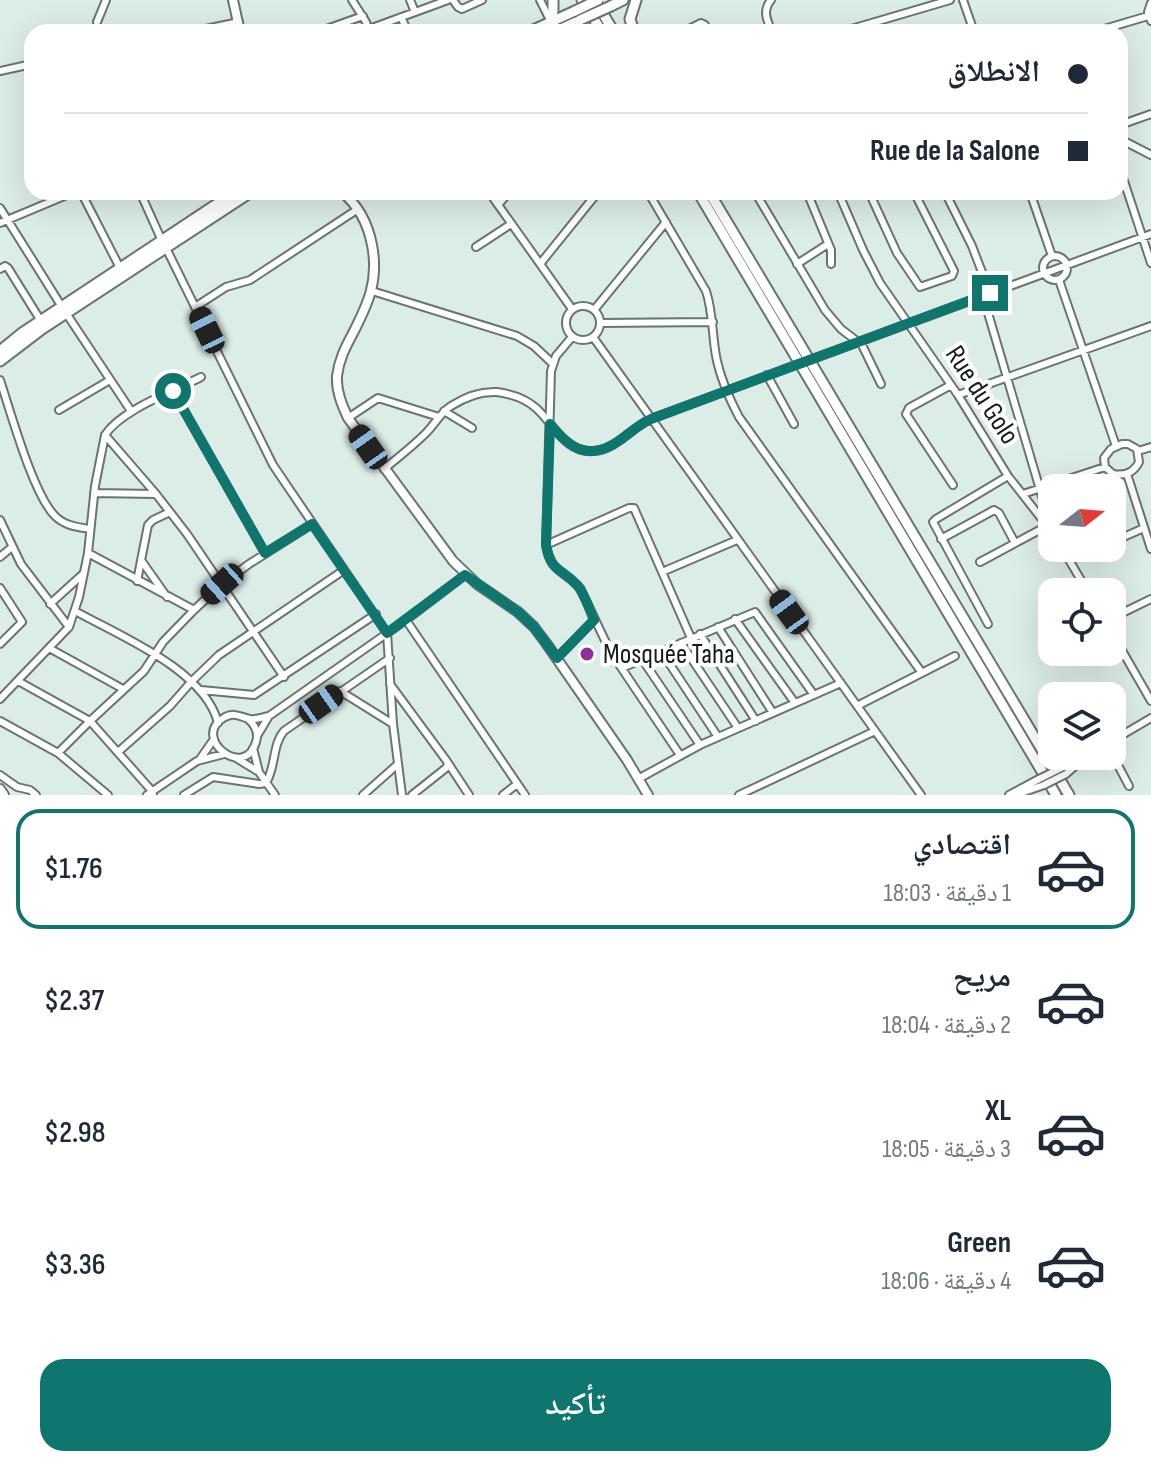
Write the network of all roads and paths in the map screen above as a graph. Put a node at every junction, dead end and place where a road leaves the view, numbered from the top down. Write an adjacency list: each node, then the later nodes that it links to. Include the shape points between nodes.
1 (106, 0): 21 (street)
2 (233, 0): 23 (main road)
3 (352, 0): 18 (street)
4 (410, 0): 17 (street)
5 (451, 0): 6 (street, via 464,8); 17 (street)
6 (482, 0)
7 (540, 0): 28 (street)
8 (553, 0): 29 (main road)
9 (582, 0): 30 (main road)
10 (597, 0): 22 (main road, bridge); 31 (main road)
11 (623, 0): 22 (main road, bridge)
12 (636, 0): 32 (main road)
13 (950, 0): 34 (street)
14 (963, 0): 35 (street)
15 (769, 3): 33 (street)
16 (1151, 3): 20 (street)
17 (415, 12): 19 (street)
18 (363, 16): 24 (street); 25 (street)
19 (401, 17): 26 (street); 27 (street)
20 (1150, 18): 36 (street)
21 (97, 22)
22 (576, 22)
23 (239, 24)
24 (340, 24)
25 (366, 24)
26 (385, 24)
27 (404, 24)
28 (551, 24)
29 (552, 24)
30 (597, 24)
31 (610, 24)
32 (632, 24)
33 (769, 24)
34 (868, 24)
35 (971, 24)
36 (1126, 24)
37 (24, 66): 38 (street)
38 (0, 71)
39 (1151, 114): 40 (street)
40 (1128, 122)
41 (1128, 143): 42 (street)
42 (1151, 155)
43 (1128, 194): 71 (street)
44 (54, 200): 66 (street)
45 (85, 200): 81 (street)
46 (144, 200): 73 (street)
47 (224, 200): 73 (main road)
48 (238, 200): 73 (main road)
49 (350, 200): 65 (main road)
50 (495, 200): 63 (street)
51 (502, 200): 63 (street)
52 (592, 200): 77 (street)
53 (653, 200): 67 (street)
54 (703, 200): 256 (main road)
55 (714, 200): 257 (main road)
56 (760, 200): 78 (street)
57 (810, 200): 72 (street)
58 (842, 200): 94 (street, Rue du Golo, via 880,283)
59 (873, 200): 60 (street, via 920,287 954,271)
60 (918, 200)
61 (949, 200): 86 (street, via 972,246)
62 (1033, 200): 75 (street)
63 (498, 205): 69 (street)
64 (0, 208): 66 (street)
65 (358, 209): 85 (main road, via 375,259); 87 (street, via 250,280)
66 (8, 219): 68 (street); 90 (street)
67 (666, 222): 89 (street); 92 (street, via 702,280)
68 (0, 223)
69 (511, 224): 74 (street); 77 (street)
70 (1151, 234): 71 (street)
71 (1142, 237): 76 (street); 80 (street)
72 (828, 244): 78 (street); 79 (street)
73 (164, 245): 81 (main road); 87 (street); 90 (main road)
74 (476, 247)
75 (1052, 256): 80 (street); 83 (street, via 1045,261)
76 (1151, 263)
77 (540, 264): 88 (street)
78 (797, 264): 98 (street, via 825,310)
79 (831, 264)
80 (1067, 264): 83 (street); 84 (street)
81 (120, 268): 90 (main road)
82 (0, 269): 91 (street, via 9,270)
83 (1044, 273): 84 (street); 86 (street)
84 (1059, 280): 100 (street)
85 (372, 291): 102 (street, via 517,336); 116 (main road, via 341,357 337,378)
86 (987, 295): 94 (street); 105 (street)
87 (195, 307): 139 (street, via 273,465)
88 (572, 309): 89 (street, via 584,305); 96 (street, via 565,323)
89 (594, 310): 93 (street)
90 (64, 311): 91 (main road); 101 (main road); 107 (street)
91 (41, 321): 99 (main road)
92 (713, 322): 93 (street); 110 (street)
93 (600, 323): 97 (street)
94 (909, 323): 98 (street); 109 (street, Rue du Golo)
95 (1151, 326): 100 (street)
96 (572, 337): 97 (street); 102 (street)
97 (593, 337): 117 (street)
98 (859, 341): 103 (street, bridge); 108 (street)
99 (0, 351)
100 (1083, 351): 105 (street); 122 (street)
101 (0, 361)
102 (552, 363): 118 (street)
103 (767, 375): 110 (street); 119 (street)
104 (201, 377): 111 (street)
105 (1008, 377): 112 (street); 130 (street)
106 (0, 380): 141 (street, via 47,506 64,523)
107 (110, 380): 113 (street); 114 (street)
108 (881, 384)
109 (951, 385): 112 (street, Rue du Golo); 131 (street, via 906,414)
110 (726, 390): 117 (street); 190 (street, via 744,426)
111 (173, 391): 114 (street); 151 (street)
112 (958, 395): 129 (street, Rue du Golo)
113 (59, 410)
114 (131, 411): 121 (street)
115 (442, 414): 116 (street, via 378,398); 118 (street, via 462,399 492,392 521,398); 120 (street); 126 (street)
116 (348, 418): 126 (main road)
117 (651, 419): 118 (street, via 594,452 572,446); 145 (street)
118 (550, 424): 147 (street)
119 (794, 424)
120 (472, 428)
121 (105, 435): 133 (street); 134 (street)
122 (1116, 446): 124 (street, via 1128,444); 125 (street, via 1106,453)
123 (1151, 447): 124 (street)
124 (1138, 451): 128 (street, via 1137,466)
125 (1105, 467): 127 (street); 128 (street, via 1113,474)
126 (384, 469): 158 (main road)
127 (1082, 474)
128 (1127, 474): 140 (street)
129 (1008, 476): 135 (street, Rue du Golo); 144 (street, via 936,519 933,525)
130 (1038, 480)
131 (953, 485)
132 (1038, 488): 135 (street)
133 (94, 493): 134 (street); 141 (street)
134 (156, 494): 136 (street)
135 (1023, 494): 137 (street, Rue du Golo)
136 (170, 512): 153 (street, via 148,525); 160 (street)
137 (1038, 513)
138 (0, 520): 148 (street)
139 (312, 524): 151 (street); 155 (street)
140 (1144, 528): 143 (street); 149 (street)
141 (90, 529): 150 (street)
142 (1038, 534): 146 (street)
143 (1126, 536)
144 (941, 539): 146 (street, via 994,510); 172 (street)
145 (737, 540): 156 (street); 194 (street)
146 (1015, 543): 154 (street)
147 (546, 545): 156 (street, via 634,508); 171 (street, via 555,568 580,588)
148 (12, 547): 152 (street); 164 (street)
149 (1151, 549)
150 (88, 553): 157 (street); 159 (street)
151 (265, 553): 160 (street)
152 (0, 557)
153 (141, 560): 159 (street); 162 (street)
154 (980, 562)
155 (344, 570): 168 (street); 175 (street)
156 (662, 572): 178 (street)
157 (84, 573): 164 (street); 166 (street)
158 (465, 575): 170 (street); 187 (main road, via 518,612)
159 (137, 581): 162 (street)
160 (222, 584): 165 (street); 175 (street)
161 (0, 588): 180 (street, via 22,622)
162 (167, 597): 165 (street)
163 (1151, 599): 167 (street)
164 (50, 604): 173 (street)
165 (194, 610): 183 (street)
166 (75, 611): 173 (street); 183 (street)
167 (1126, 611)
168 (376, 614): 176 (street); 191 (street)
169 (735, 619): 174 (street); 199 (street, via 757,613); 202 (street)
170 (406, 620): 176 (street); 237 (street)
171 (594, 620): 187 (street); 189 (street)
172 (988, 624)
173 (69, 627): 181 (street)
174 (718, 627): 177 (street); 205 (street)
175 (253, 632): 191 (street); 193 (street)
176 (387, 633): 186 (street); 207 (street)
177 (700, 634): 178 (street); 212 (street)
178 (691, 638): 179 (street)
179 (681, 643): 182 (street); 215 (street)
180 (0, 644)
181 (49, 648): 192 (street); 196 (street)
182 (661, 651): 188 (street); 219 (street)
183 (155, 655): 193 (street); 196 (street)
184 (955, 656): 190 (street)
185 (1126, 657): 201 (street)
186 (390, 658): 195 (street); 198 (street)
187 (557, 658): 235 (main road)
188 (642, 659): 189 (street); 221 (street)
189 (622, 668): 226 (street)
190 (922, 673): 204 (street)
191 (284, 677): 197 (street, via 252,696)
192 (18, 681): 200 (street); 211 (street)
193 (192, 681): 197 (street); 223 (street)
194 (841, 683): 199 (street); 204 (street)
195 (390, 684): 214 (street); 230 (street)
196 (123, 689): 211 (street)
197 (201, 690): 203 (street)
198 (340, 691): 214 (street); 236 (street, via 281,734)
199 (814, 695): 202 (street)
200 (0, 699)
201 (1151, 701)
202 (795, 703): 205 (street)
203 (211, 704): 206 (street); 213 (street)
204 (857, 706): 216 (street)
205 (773, 713): 212 (street)
206 (230, 715): 209 (street); 213 (street)
207 (269, 716): 209 (street); 218 (street)
208 (1151, 718): 217 (street)
209 (248, 719): 218 (street)
210 (0, 721): 224 (street)
211 (90, 721): 223 (street); 224 (street)
212 (756, 721): 215 (street)
213 (218, 723): 220 (street)
214 (393, 724): 229 (street)
215 (738, 728): 219 (street)
216 (875, 731): 253 (street); 254 (street)
217 (1126, 733)
218 (257, 736): 222 (street)
219 (718, 737): 221 (street)
220 (214, 739): 225 (street); 228 (street)
221 (700, 745): 226 (street)
222 (253, 748): 227 (street); 233 (street)
223 (118, 752): 240 (street)
224 (58, 753): 243 (street)
225 (224, 754): 227 (street); 228 (street)
226 (680, 755): 235 (street)
227 (236, 758): 233 (street)
228 (197, 761): 240 (street)
229 (398, 764): 246 (street); 247 (street)
230 (448, 764): 248 (street); 249 (street)
231 (1062, 770): 255 (street, bridge)
232 (1120, 770): 238 (street)
233 (259, 772): 236 (street)
234 (0, 775): 242 (street)
235 (638, 779): 252 (main road)
236 (266, 783): 244 (street, via 213,777); 245 (street)
237 (517, 784): 250 (street); 251 (street)
238 (1129, 786)
239 (0, 789): 241 (main road)
240 (151, 794)
241 (4, 795)
242 (36, 795)
243 (108, 795)
244 (184, 795)
245 (275, 795)
246 (363, 795)
247 (402, 795)
248 (412, 795)
249 (469, 795)
250 (503, 795)
251 (525, 795)
252 (648, 795)
253 (739, 795)
254 (921, 795)
255 (1011, 795)
256 (1056, 795)
257 (1069, 795)

